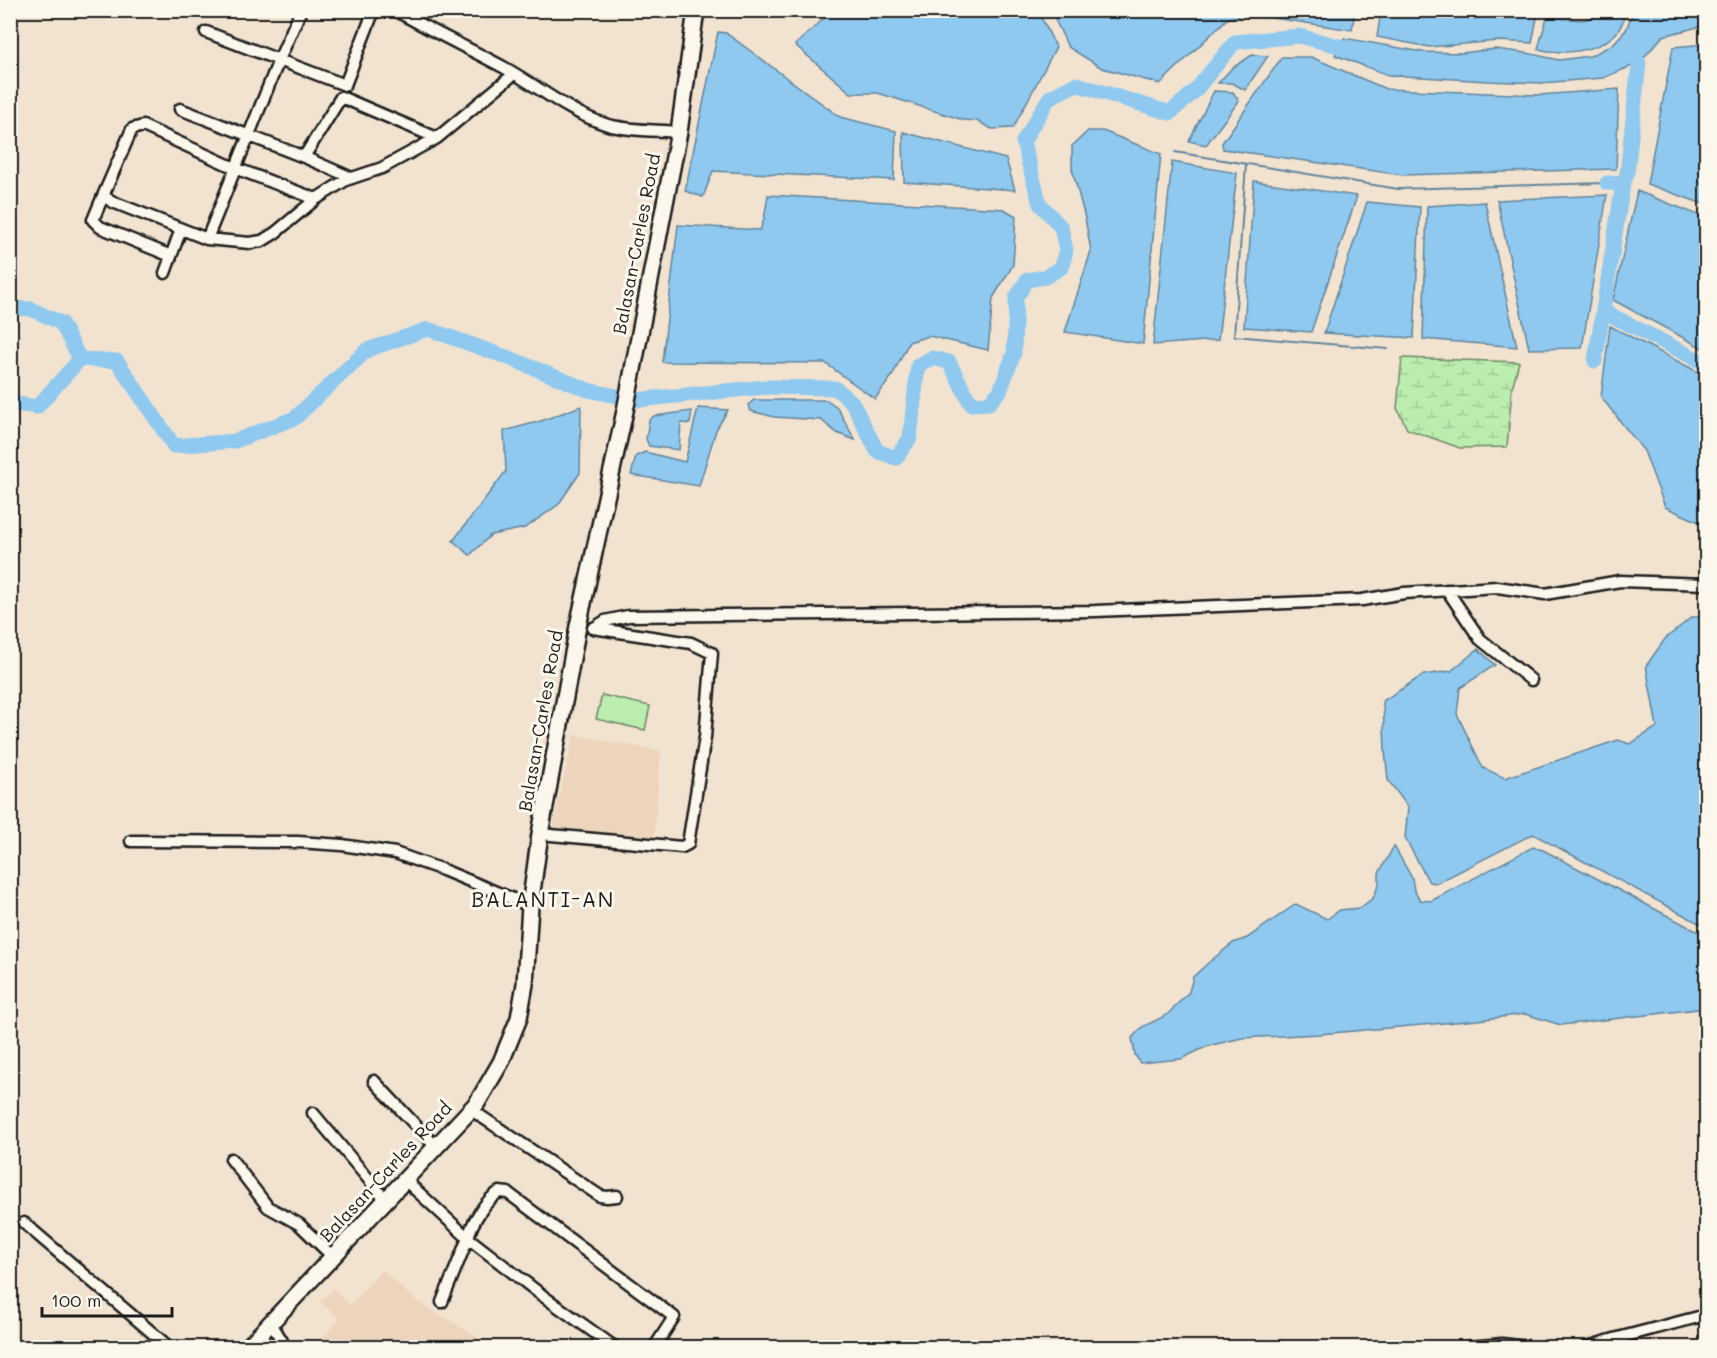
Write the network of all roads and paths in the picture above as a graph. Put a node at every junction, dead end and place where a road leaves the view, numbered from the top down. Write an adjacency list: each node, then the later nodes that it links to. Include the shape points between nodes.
1 (301, 10): 6 (street)
2 (374, 10): 8 (street)
3 (395, 10): 7 (street)
4 (696, 10): 11 (main road, Balasan-Carles Road)
5 (206, 32): 6 (street)
6 (279, 60): 8 (street); 12 (street)
7 (514, 74): 11 (street, via 557,102 608,125); 13 (street)
8 (345, 85): 9 (street)
9 (341, 97): 13 (street); 14 (street)
10 (180, 109): 12 (street)
11 (679, 132): 25 (main road, Balasan-Carles Road)
12 (249, 135): 14 (street); 15 (street)
13 (437, 138): 16 (street, via 382,168)
14 (304, 156): 16 (street)
15 (235, 168): 17 (street, via 142,126 132,129); 18 (street); 20 (street)
16 (352, 177): 18 (street)
17 (103, 196): 19 (street); 21 (street, via 93,220 100,227)
18 (316, 199): 20 (street, via 262,241)
19 (181, 229): 20 (street); 21 (street)
20 (207, 239)
21 (171, 256): 22 (street)
22 (165, 273)
23 (1707, 584): 24 (street, via 1620,581 1545,594 1497,587)
24 (1447, 590): 26 (street, via 1362,600 1095,611 628,616); 27 (street, via 1480,639)
25 (578, 626): 26 (street); 28 (main road, Balasan-Carles Road)
26 (594, 628): 28 (street, via 692,643 712,653 705,737 688,844 682,847)
27 (1531, 680)
28 (540, 834): 30 (main road, Balasan-Carles Road)
29 (131, 841): 30 (street, via 298,842 395,853)
30 (530, 906): 32 (main road, Balasan-Carles Road, via 519,1018 501,1062)
31 (374, 1081): 34 (street)
32 (470, 1109): 34 (main road, Balasan-Carles Road); 37 (street, via 600,1196)
33 (313, 1113): 38 (street)
34 (436, 1147): 36 (main road, Balasan-Carles Road)
35 (231, 1159): 41 (street, via 268,1207 299,1224)
36 (405, 1180): 38 (main road, Balasan-Carles Road); 40 (street)
37 (617, 1196)
38 (386, 1200): 41 (main road, Balasan-Carles Road)
39 (24, 1223): 46 (street)
40 (468, 1238): 42 (street); 49 (street); 50 (street, via 471,1227 493,1196 508,1193 674,1317)
41 (333, 1257): 44 (main road, Balasan-Carles Road)
42 (442, 1302)
43 (1707, 1315): 45 (street)
44 (271, 1323): 47 (main road, Balasan-Carles Road); 48 (street)
45 (1607, 1344): 53 (street)
46 (170, 1347)
47 (247, 1347)
48 (284, 1347)
49 (616, 1347)
50 (654, 1347)
51 (1459, 1347): 52 (street)
52 (1538, 1347)
53 (1585, 1347)

